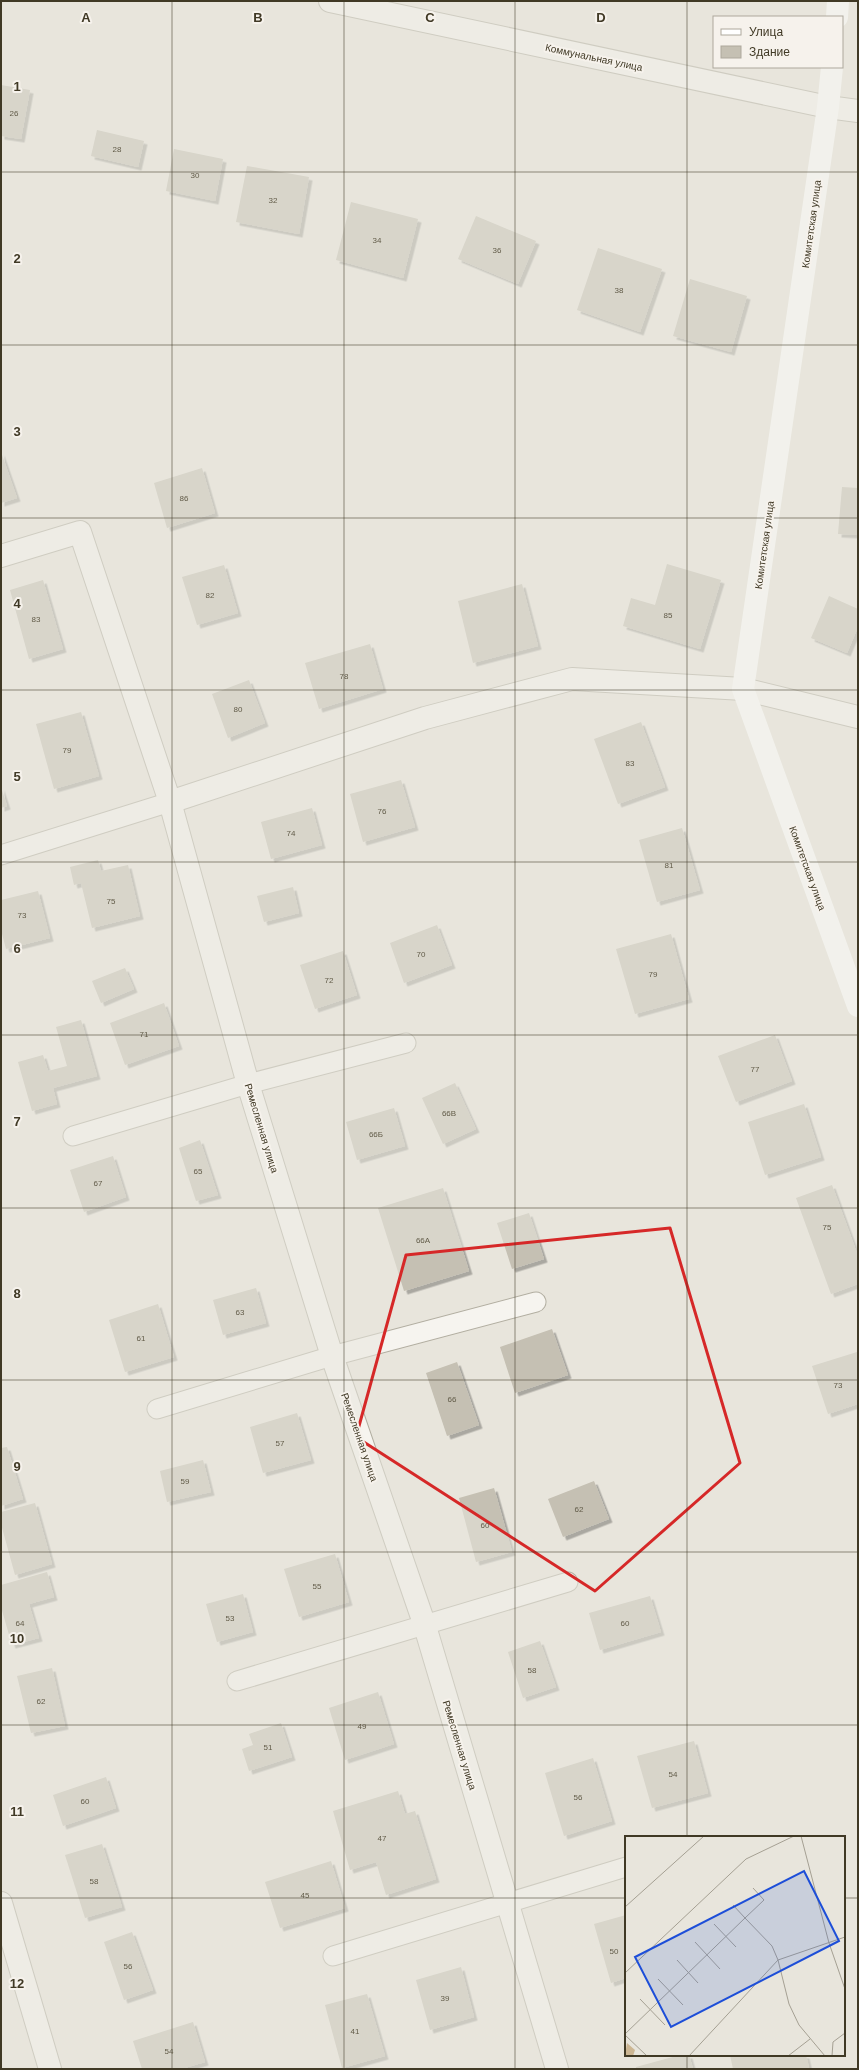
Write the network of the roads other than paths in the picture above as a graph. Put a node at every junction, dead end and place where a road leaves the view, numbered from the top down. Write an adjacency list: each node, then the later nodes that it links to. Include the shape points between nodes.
1 (330, 1): 5 (street, Коммунальная улица)
2 (838, 1): 3 (street)
3 (837, 16)
4 (832, 68): 5 (street, Комитетская улица)
5 (828, 107): 6 (street, Коммунальная улица); 8 (street, Комитетская улица)
6 (858, 111)
7 (1, 556): 10 (street, Ремесленная улица, via 80,532)
8 (743, 689): 9 (street); 10 (street, via 572,679 425,718); 12 (street, Комитетская улица)
9 (858, 717)
10 (170, 802): 11 (lane); 14 (street, Ремесленная улица)
11 (1, 855)
12 (858, 1006)
13 (406, 1043): 14 (lane)
14 (248, 1084): 15 (lane); 17 (street, Ремесленная улица)
15 (73, 1136)
16 (536, 1302): 17 (lane)
17 (332, 1356): 18 (lane); 20 (street, Ремесленная улица)
18 (157, 1409)
19 (568, 1582): 20 (lane)
20 (424, 1623): 21 (lane); 24 (street, Ремесленная улица)
21 (237, 1681)
22 (625, 1867): 24 (lane)
23 (1, 1903): 26 (street)
24 (508, 1904): 25 (lane); 27 (street, Ремесленная улица)
25 (333, 1956)
26 (50, 2069)
27 (557, 2069)

